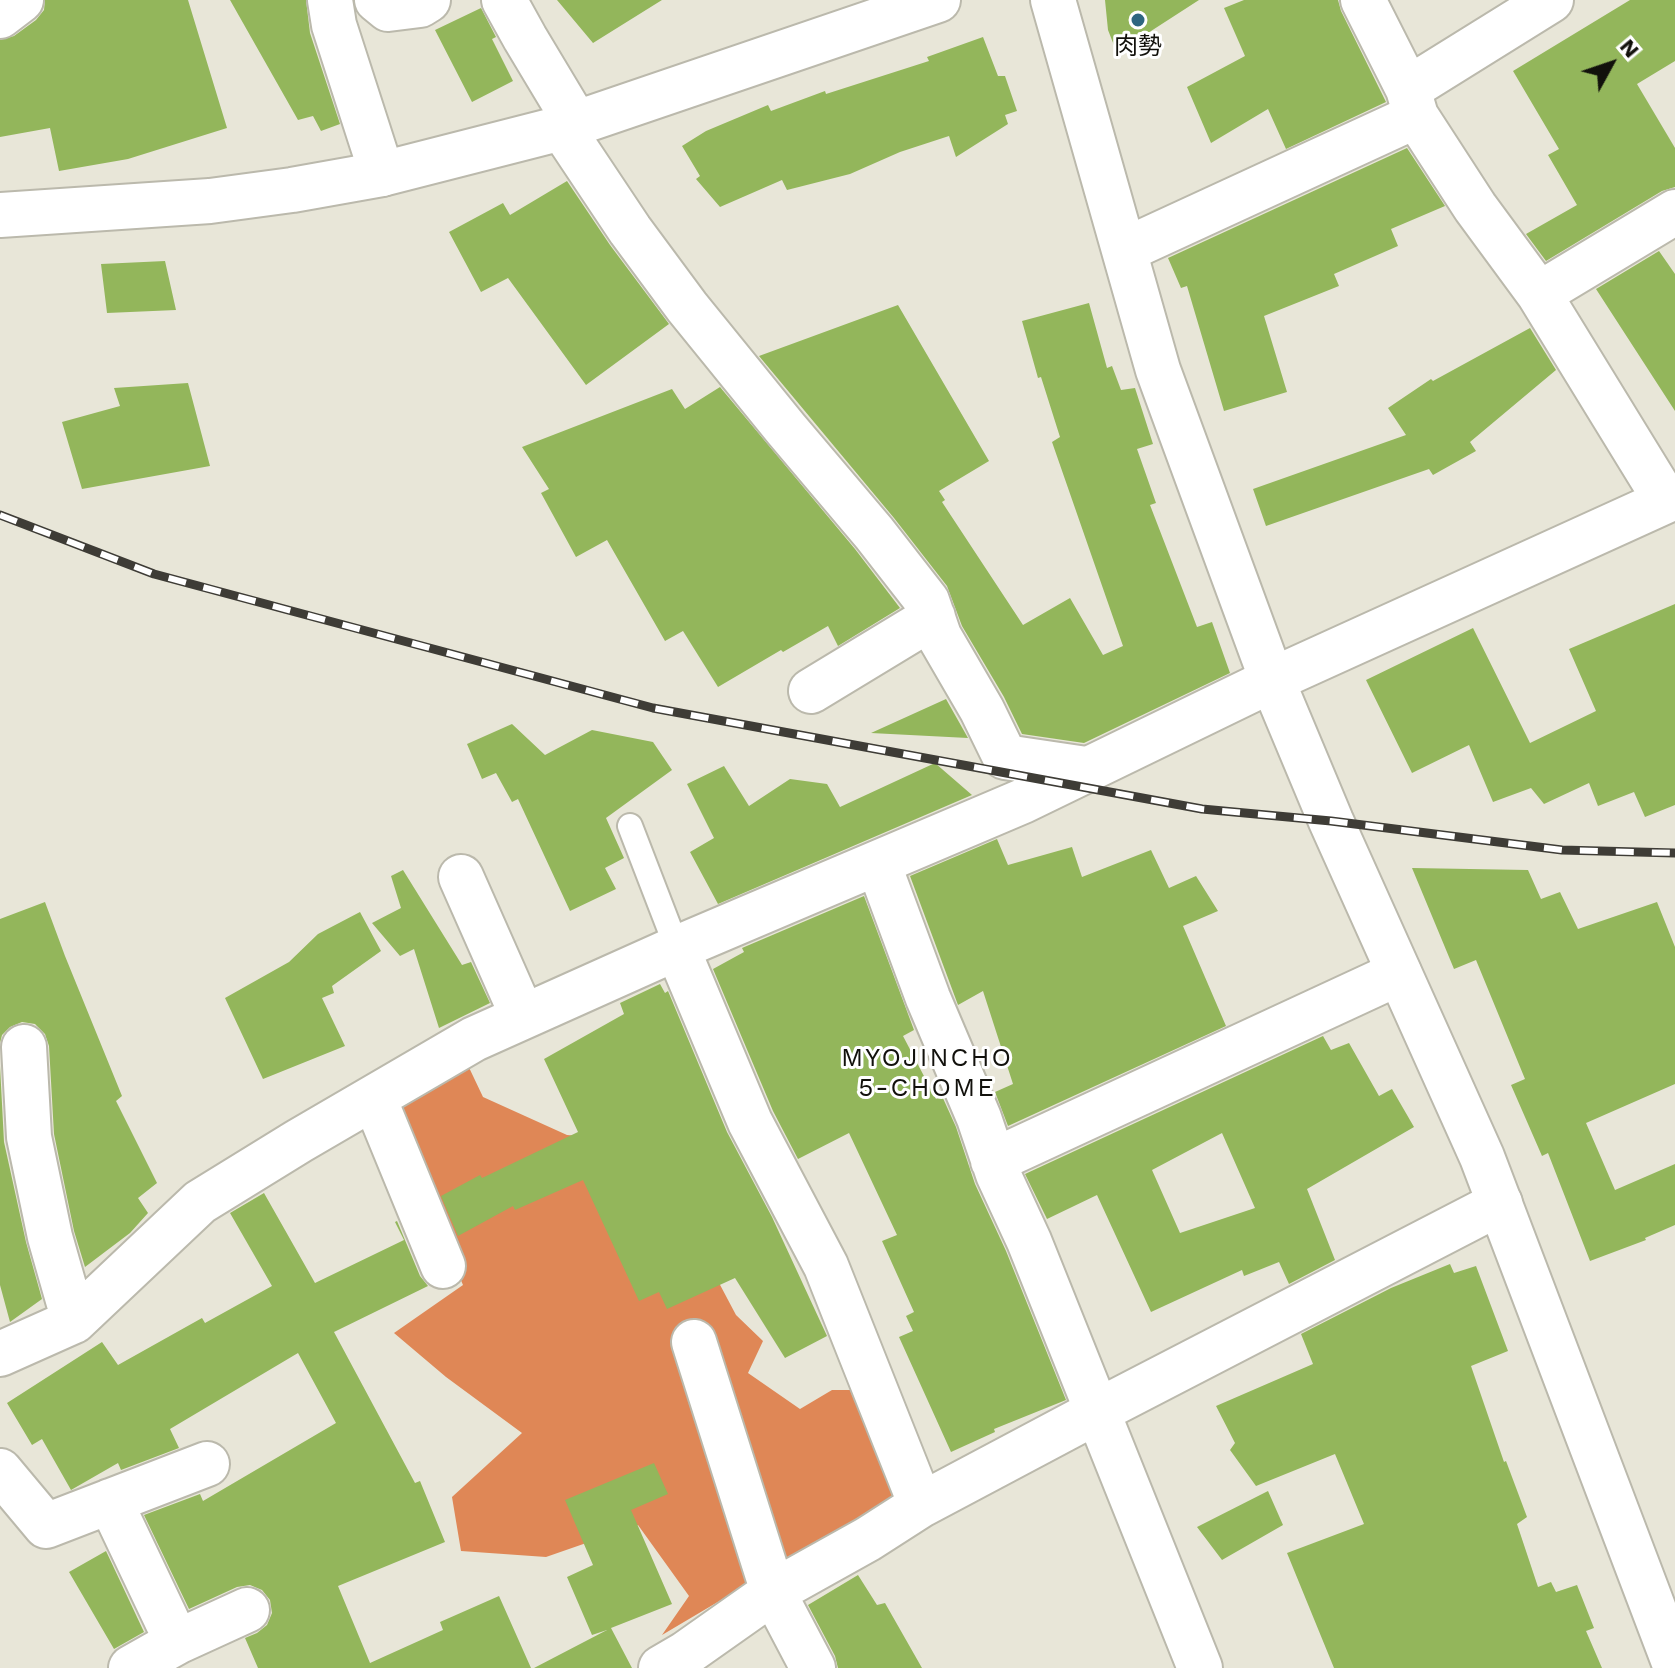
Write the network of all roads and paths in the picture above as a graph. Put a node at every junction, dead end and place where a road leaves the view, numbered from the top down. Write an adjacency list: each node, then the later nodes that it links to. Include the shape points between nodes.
1 (21, 0): 10 (street)
2 (330, 0): 13 (street)
3 (377, 0): 4 (street, via 388,9)
4 (428, 0)
5 (504, 0): 12 (street)
6 (938, 0): 12 (street)
7 (1053, 0): 16 (street)
8 (1363, 0): 11 (street)
9 (1551, 0): 11 (street)
10 (0, 16)
11 (1412, 102): 16 (street); 17 (street, via 1475,207)
12 (569, 125): 13 (street); 19 (street, via 630,230 874,533 927,601)
13 (382, 174): 15 (street, via 210,201)
14 (1675, 212): 17 (street)
15 (0, 215)
16 (1125, 250): 20 (street, via 1158,370)
17 (1539, 294): 18 (street)
18 (1671, 499): 20 (street)
19 (933, 617): 21 (street); 22 (street, via 1005,757)
20 (1272, 680): 22 (street); 27 (street)
21 (811, 691)
22 (1086, 769): 24 (street)
23 (630, 826): 26 (lane)
24 (878, 863): 26 (street); 31 (street)
25 (461, 877): 28 (street)
26 (677, 948): 28 (street); 41 (street, via 750,1122 826,1266)
27 (1399, 973): 31 (street); 32 (street)
28 (523, 1017): 30 (street, via 474,1039)
29 (24, 1047): 34 (street, via 29,1137)
30 (374, 1098): 33 (street); 34 (street, via 200,1202)
31 (993, 1161): 37 (street)
32 (1500, 1203): 37 (street); 46 (street)
33 (443, 1266)
34 (74, 1321): 36 (street)
35 (694, 1342): 42 (street)
36 (0, 1354)
37 (1098, 1411): 41 (street); 49 (street)
38 (207, 1464): 40 (street)
39 (0, 1471): 40 (street, via 46,1526)
40 (110, 1501): 44 (street)
41 (921, 1505): 42 (street)
42 (773, 1592): 45 (street); 48 (street)
43 (247, 1610): 44 (street)
44 (177, 1642): 47 (street)
45 (680, 1663)
46 (1675, 1665)
47 (131, 1668)
48 (813, 1668)
49 (1200, 1668)

